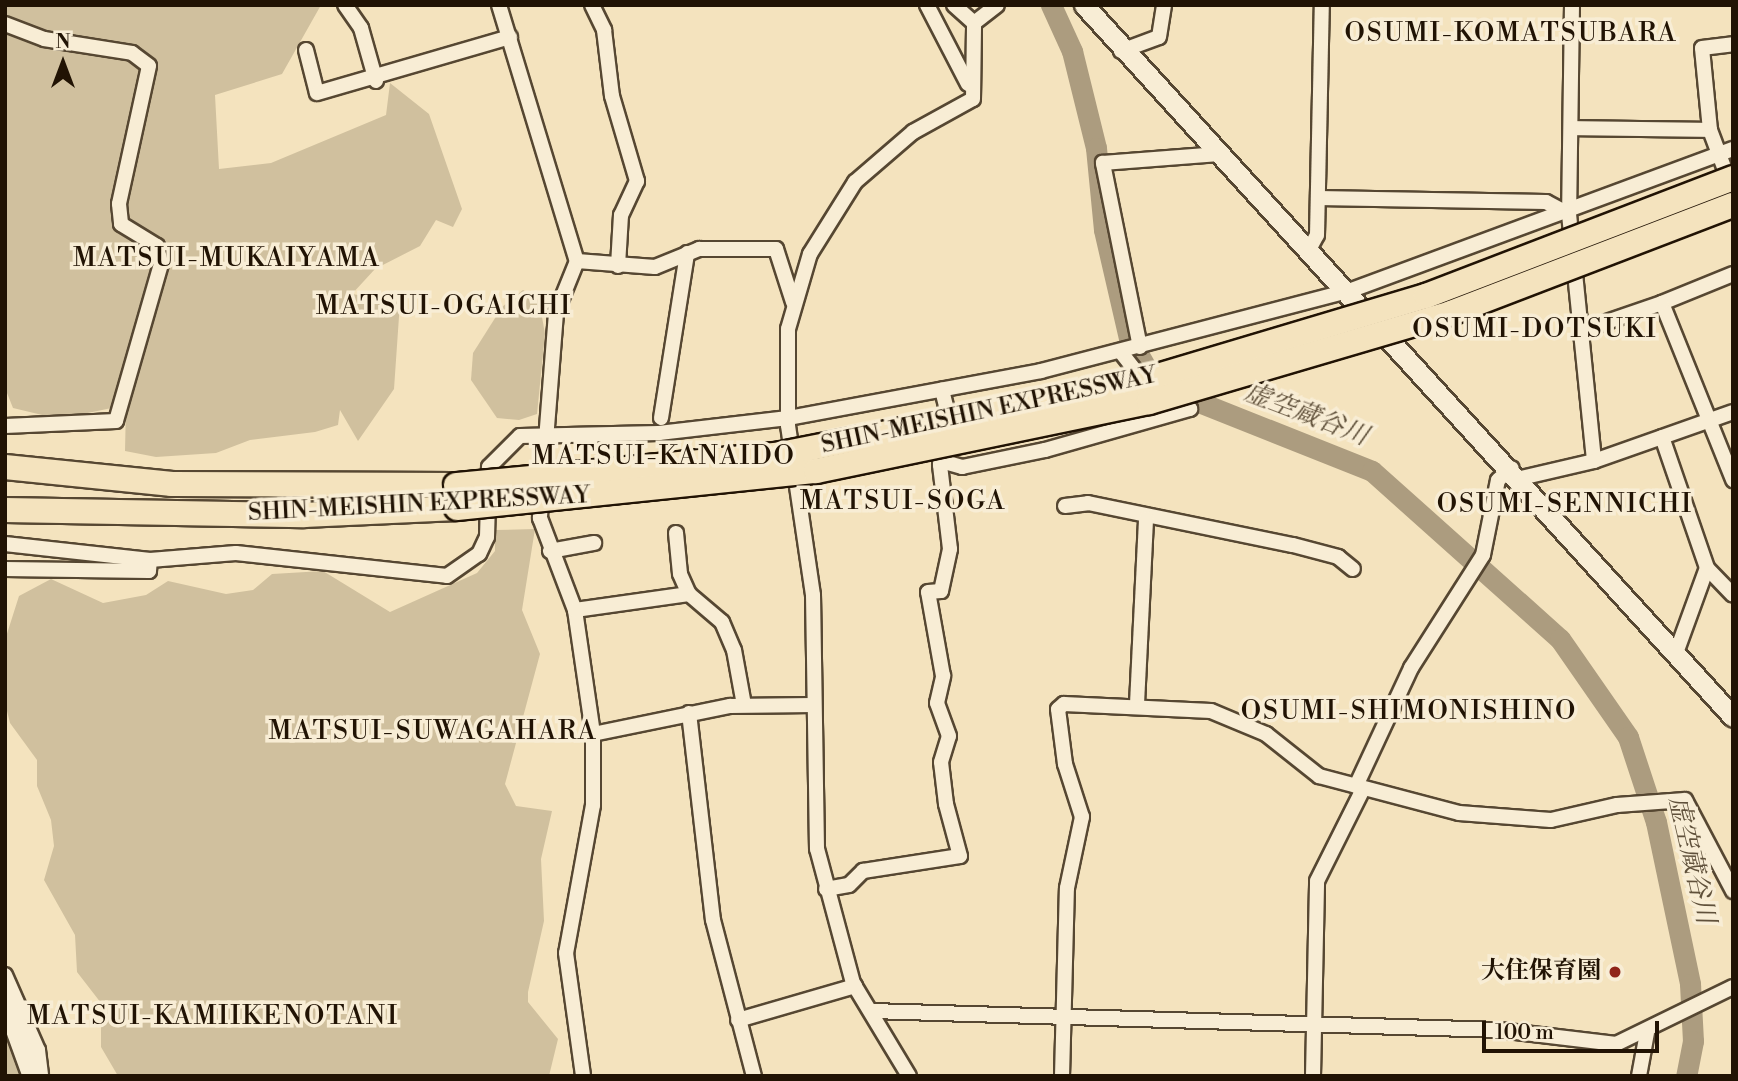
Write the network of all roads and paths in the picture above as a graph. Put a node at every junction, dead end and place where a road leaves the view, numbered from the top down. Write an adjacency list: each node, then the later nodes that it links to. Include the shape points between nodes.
1 (345, 5): 17 (street, via 361,28)
2 (499, 5): 13 (street)
3 (592, 5): 31 (street, via 604,30 612,96 637,181 621,215)
4 (927, 5): 18 (street)
5 (954, 5): 11 (street)
6 (997, 5): 11 (street)
7 (1084, 5): 16 (street)
8 (1164, 5): 16 (street, via 1159,37)
9 (1322, 5): 25 (street)
10 (1572, 5): 19 (street)
11 (974, 23): 18 (street)
12 (5, 24): 45 (street, via 44,39 132,53 149,66 119,204 121,224 157,246 161,264 116,421)
13 (510, 37): 17 (street); 30 (street)
14 (1733, 44): 20 (street, via 1702,48)
15 (306, 50): 17 (street, via 317,93)
16 (1121, 51): 22 (street)
17 (376, 81)
18 (973, 99): 34 (street, via 913,132 855,182 810,254)
19 (1571, 128): 20 (street); 27 (street)
20 (1710, 130): 21 (street)
21 (1726, 152): 24 (street); 27 (street)
22 (1219, 154): 28 (street); 37 (street, via 1103,163)
23 (1733, 178): 54 (highway, SHIN-MEISHIN EXPRESSWAY, bridge, via 1426,296 1124,386 781,454)
24 (1733, 191)
25 (1318, 198): 27 (street, via 1546,202); 28 (street, via 1317,235)
26 (1733, 205): 54 (highway, SHIN-MEISHIN EXPRESSWAY, bridge, via 1451,313 1149,402 816,471)
27 (1569, 214): 33 (street); 36 (street)
28 (1310, 248): 33 (street)
29 (687, 253): 31 (street, via 655,267); 34 (street, via 776,249); 41 (street)
30 (577, 261): 31 (street); 46 (street, via 556,313)
31 (618, 266)
32 (1733, 274): 35 (street)
33 (1349, 291): 37 (street); 52 (street)
34 (793, 302): 42 (street)
35 (1662, 303): 36 (street); 44 (street)
36 (1583, 330): 50 (street)
37 (1140, 346): 38 (street)
38 (1120, 351): 39 (street); 48 (street, via 1153,392 1190,409)
39 (942, 390): 42 (street); 49 (street, via 947,410)
40 (1733, 412): 44 (street)
41 (662, 418)
42 (788, 418): 46 (street, via 659,433); 71 (street, via 813,595)
43 (1010, 419): 48 (street)
44 (1709, 419): 47 (street); 53 (street)
45 (5, 426)
46 (546, 431): 61 (street, via 541,518); 62 (street, via 520,436 497,453 489,467 487,537 479,554 447,576 236,553)
47 (1662, 437): 50 (street); 63 (street)
48 (1017, 453): 49 (street, via 962,467)
49 (941, 461): 77 (street, via 950,549 941,591 928,592 943,676 937,704 949,736 941,762 946,804 960,856 863,871 849,885)
50 (1594, 461): 52 (street)
51 (5, 467): 54 (highway, SHIN-MEISHIN EXPRESSWAY, via 172,484)
52 (1517, 473): 69 (street); 76 (street, via 1498,480 1483,555 1411,667)
53 (1733, 480)
54 (456, 496): 56 (highway, SHIN-MEISHIN EXPRESSWAY, via 197,512)
55 (1065, 506): 57 (street, via 1088,503)
56 (5, 510)
57 (1146, 518): 65 (street, via 1338,556); 72 (street)
58 (676, 533): 66 (street, via 674,550)
59 (5, 544): 62 (street)
60 (594, 544): 61 (street)
61 (550, 551): 68 (street)
62 (149, 560): 64 (street, via 149,571)
63 (1707, 568): 67 (street); 69 (street)
64 (5, 569)
65 (1353, 569)
66 (689, 594): 68 (street); 70 (street, via 722,622 734,650)
67 (1733, 594)
68 (575, 610): 75 (street)
69 (1676, 653): 74 (street)
70 (744, 705): 71 (street); 73 (street)
71 (813, 705): 77 (street, via 817,849)
72 (1137, 705): 76 (street, via 1211,711 1266,734 1319,776); 84 (street, via 1058,709 1065,764 1082,817 1067,888)
73 (689, 713): 75 (street); 85 (street, via 713,920)
74 (1733, 717)
75 (593, 734): 90 (street, via 593,805 566,953)
76 (1359, 788): 78 (street, via 1512,820 1685,800); 86 (street, via 1317,880)
77 (826, 889): 80 (street)
78 (1733, 891)
79 (5, 975): 89 (street, via 38,1050)
80 (855, 986): 83 (street); 85 (street)
81 (1733, 987): 87 (street, via 1682,1008)
82 (5, 1002): 88 (street)
83 (871, 1012): 84 (street); 92 (street)
84 (1064, 1016): 86 (street); 93 (street)
85 (738, 1020): 91 (street)
86 (1315, 1025): 87 (street, via 1499,1030 1587,1044 1616,1044); 94 (street)
87 (1647, 1033): 95 (street)
88 (32, 1076)
89 (41, 1076)
90 (583, 1076)
91 (754, 1076)
92 (909, 1076)
93 (1062, 1076)
94 (1313, 1076)
95 (1639, 1076)

